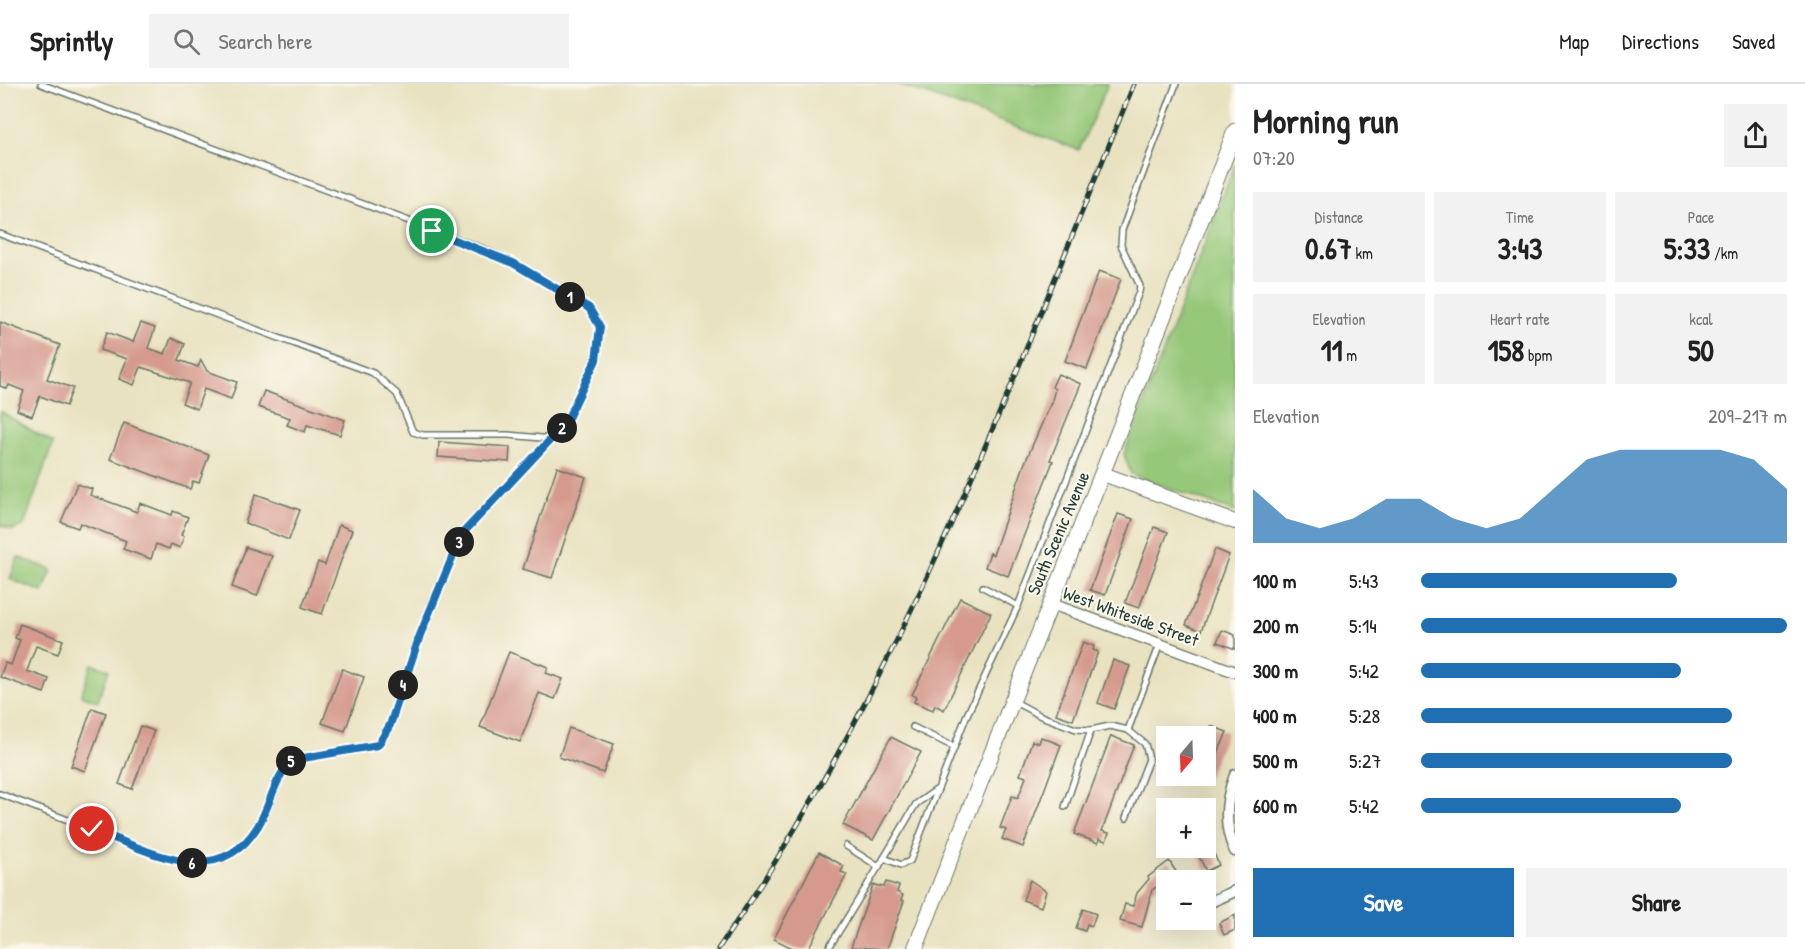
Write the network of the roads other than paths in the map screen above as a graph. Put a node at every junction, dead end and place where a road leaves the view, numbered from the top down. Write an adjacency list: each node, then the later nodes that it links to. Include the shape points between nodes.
1 (41, 84): 5 (lane, via 484,249 589,308 600,327 596,360 574,408)
2 (1176, 84): 10 (lane, via 1122,230 1121,244 1140,286 1139,292)
3 (1235, 131): 6 (main road, South Scenic Avenue)
4 (0, 234): 5 (lane, via 373,373 397,393 413,432)
5 (554, 439): 20 (lane, via 462,534 420,635 390,725 378,745 292,760 282,770 258,826 232,854 206,863 179,861)
6 (1103, 474): 7 (street); 9 (main road, South Scenic Avenue)
7 (1235, 522)
8 (983, 587): 10 (lane)
9 (1049, 603): 11 (street, West Whiteside Street); 13 (main road, South Scenic Avenue)
10 (1018, 606): 17 (lane)
11 (1160, 644): 12 (street, West Whiteside Street); 16 (lane)
12 (1235, 672)
13 (1012, 700): 15 (lane, via 1041,716); 30 (main road, South Scenic Avenue)
14 (913, 727): 17 (lane)
15 (1090, 730): 16 (lane, via 1110,726); 21 (lane)
16 (1128, 730): 22 (lane, via 1145,744 1149,759)
17 (954, 747): 19 (lane)
18 (1235, 775): 24 (street, via 1227,819)
19 (937, 789): 25 (lane, via 916,804); 25 (lane, via 910,861 901,865)
20 (0, 794)
21 (1065, 807)
22 (1126, 818)
23 (846, 846): 26 (lane)
24 (1235, 851)
25 (884, 858): 26 (lane)
26 (879, 867): 29 (lane)
27 (1235, 891): 28 (street)
28 (1216, 900)
29 (828, 949)
30 (915, 949)

